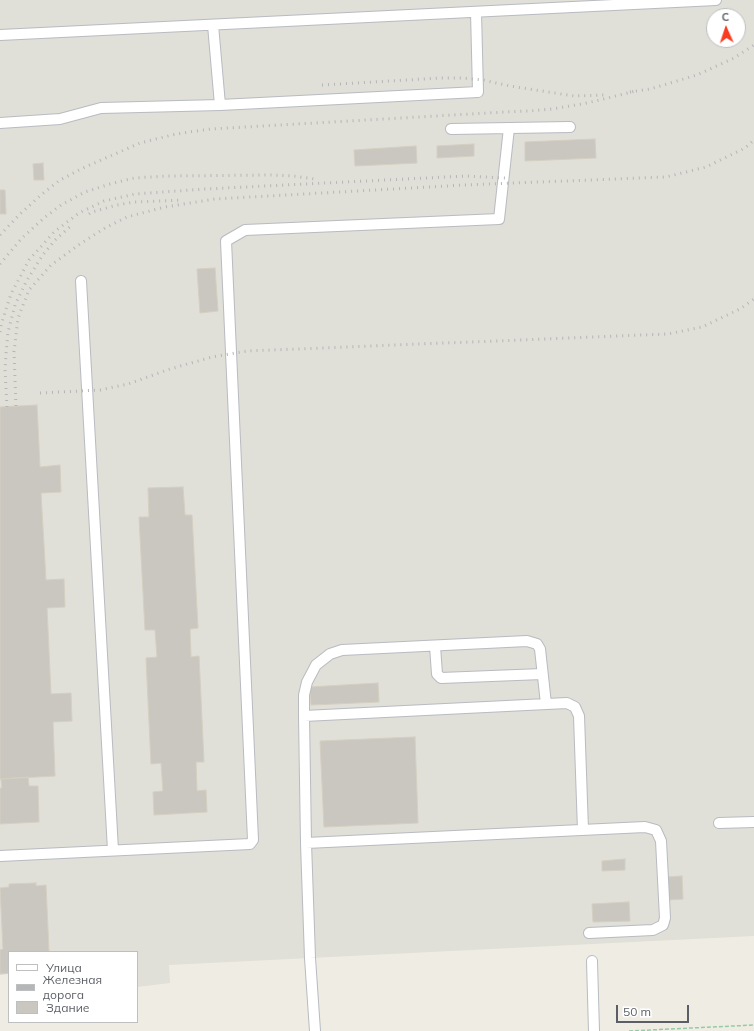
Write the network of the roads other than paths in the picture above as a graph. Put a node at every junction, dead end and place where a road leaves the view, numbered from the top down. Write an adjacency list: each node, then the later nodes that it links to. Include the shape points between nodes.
1 (716, 0): 2 (lane)
2 (476, 12): 3 (lane); 5 (lane, via 478,92)
3 (213, 25): 4 (lane); 5 (lane)
4 (0, 35)
5 (220, 105): 6 (lane, via 101,108 60,119)
6 (0, 122)
7 (570, 127): 8 (lane)
8 (509, 128): 9 (lane); 19 (lane, via 499,219 245,230 226,241 253,840 250,844)
9 (451, 129)
10 (82, 281): 19 (lane)
11 (435, 646): 12 (lane, via 527,641 537,644 540,649); 12 (lane, via 436,674 441,678); 14 (lane, via 342,650 330,654 316,665 307,682)
12 (542, 674): 13 (lane)
13 (546, 704): 14 (lane); 17 (lane, via 567,703 575,707 579,716)
14 (304, 716): 18 (lane)
15 (754, 822): 16 (lane)
16 (719, 823)
17 (583, 830): 18 (lane); 21 (lane, via 645,827 656,830 661,841 665,918 663,925 653,930)
18 (306, 843): 23 (lane)
19 (113, 850): 20 (lane)
20 (0, 856)
21 (589, 933)
22 (592, 961): 24 (lane)
23 (315, 1031)
24 (594, 1031)

